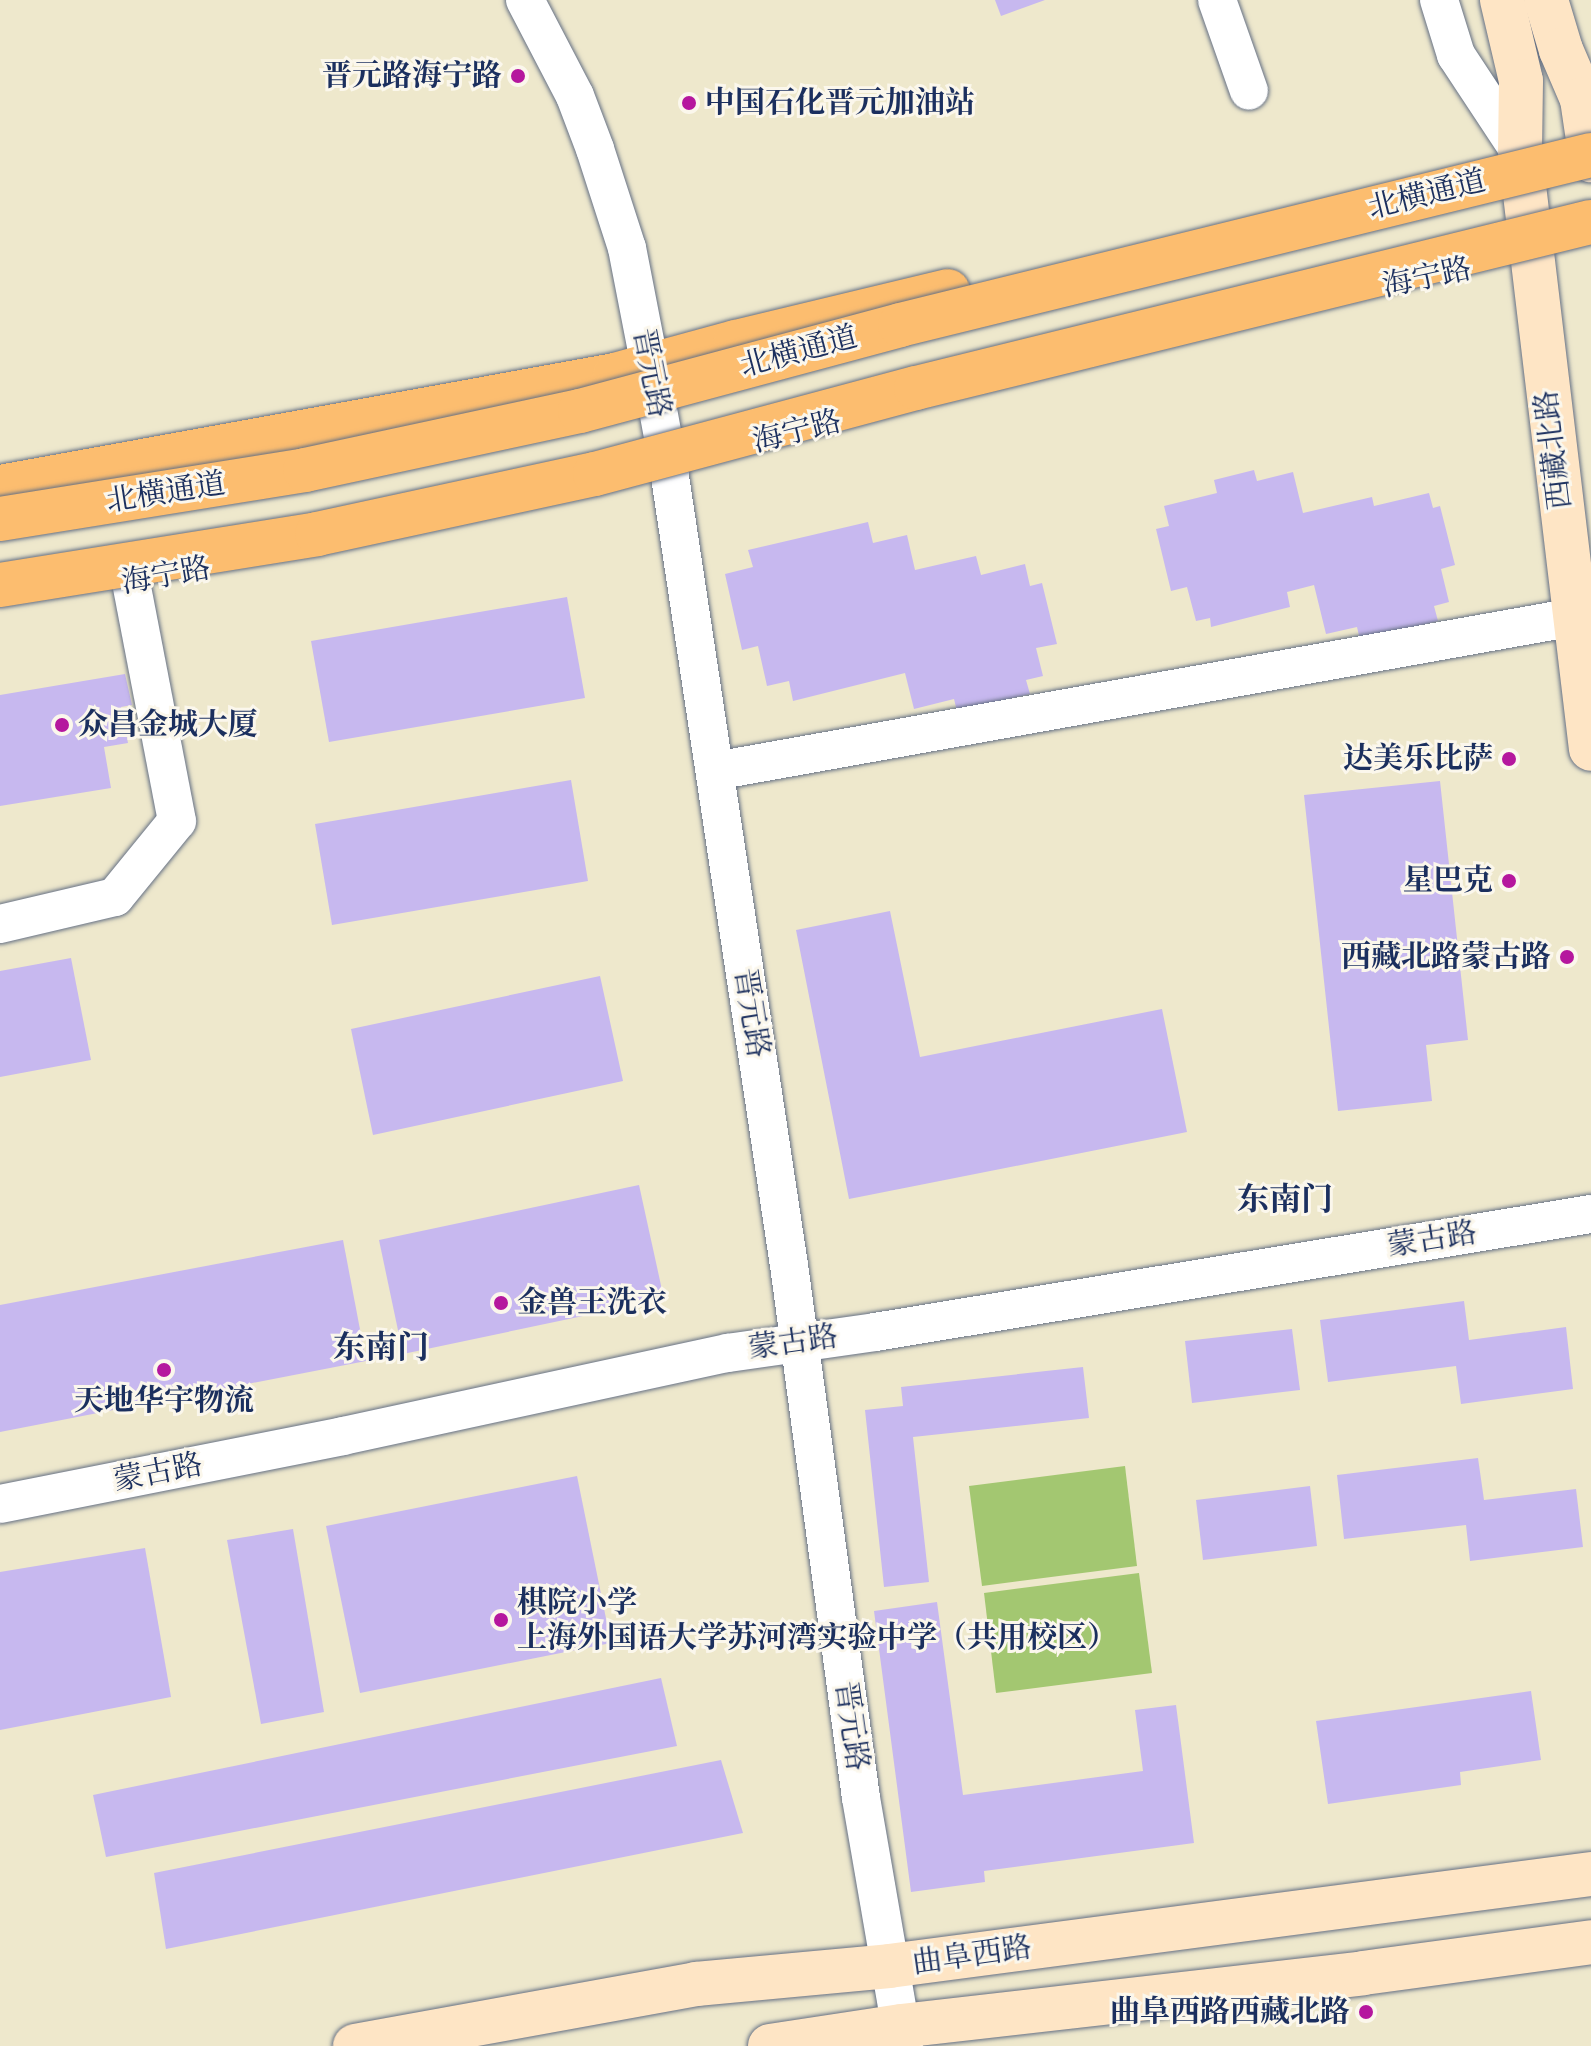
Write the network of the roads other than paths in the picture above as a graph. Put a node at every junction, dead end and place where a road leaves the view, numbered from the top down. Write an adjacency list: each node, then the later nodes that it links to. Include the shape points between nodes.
1 (525, 0): 12 (street, 晋元路, via 575,96 595,149 627,248)
2 (1217, 0): 6 (street)
3 (1439, 0): 8 (street, 西藏北路, via 1456,55)
4 (1502, 0): 8 (main road, 西藏北路, via 1518,57)
5 (1546, 0): 7 (main road, via 1582,99)
6 (1249, 91)
7 (1590, 140): 8 (main road); 15 (main road, 北横通道, bridge, via 580,411 305,470)
8 (1520, 152): 11 (main road, 西藏北路); 12 (main road)
9 (1591, 222): 17 (main road, bridge, via 916,388 595,474 317,534)
10 (1591, 242): 11 (main road, 海宁路)
11 (1532, 256): 13 (main road, 海宁路, via 746,445); 19 (main road, 西藏北路)
12 (650, 366): 13 (street, 晋元路); 14 (main road)
13 (669, 470): 16 (main road, 海宁路, via 590,496); 21 (street, 晋元路)
14 (0, 487)
15 (0, 519)
16 (131, 583): 18 (main road, 海宁路); 22 (street, via 177,821 115,897)
17 (0, 585)
18 (0, 603)
19 (1574, 617): 20 (main road, 西藏北路); 21 (street)
20 (1591, 749)
21 (715, 771): 24 (street, 晋元路)
22 (0, 924)
23 (1591, 1214): 24 (street, 蒙古路)
24 (800, 1341): 25 (street, 蒙古路); 28 (street, 晋元路, via 843,1672)
25 (0, 1504)
26 (1591, 1874): 28 (main road, 曲阜西路)
27 (1591, 1942): 29 (main road, 曲阜西路)
28 (889, 1966): 29 (street, 晋元路); 30 (main road, 曲阜西路, via 696,1984)
29 (902, 2036): 31 (main road, 曲阜西路)
30 (355, 2046)
31 (770, 2046)

